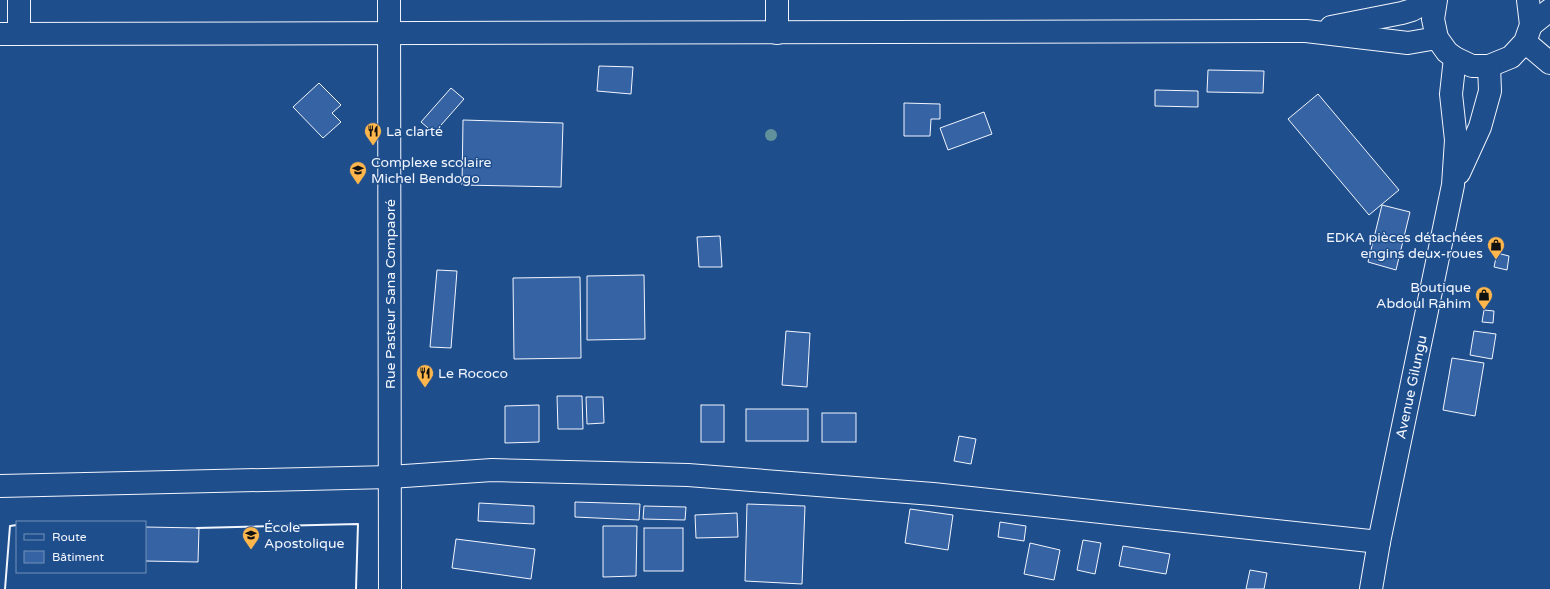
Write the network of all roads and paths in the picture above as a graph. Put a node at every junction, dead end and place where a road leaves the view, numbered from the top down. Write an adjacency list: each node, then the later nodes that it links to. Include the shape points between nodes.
1 (19, 0): 12 (street)
2 (389, 0): 9 (street, Rue Pasteur Sana Compaoré)
3 (777, 0): 10 (street)
4 (1431, 0): 8 (street, via 1412,10)
5 (1436, 0): 13 (street, via 1433,19)
6 (1528, 0): 11 (street)
7 (1550, 10): 11 (street)
8 (1306, 31): 10 (street); 13 (street, via 1408,43)
9 (389, 33): 10 (street); 12 (street); 18 (street, Rue Pasteur Sana Compaoré)
10 (777, 33)
11 (1528, 33): 15 (street); 16 (street, via 1511,57)
12 (10, 34)
13 (1437, 38): 14 (street)
14 (1455, 58): 16 (street, via 1472,66); 17 (street, via 1451,94 1456,140)
15 (1550, 63)
16 (1489, 66): 17 (street, via 1490,91 1480,127)
17 (1453, 185): 20 (street, Avenue Gilungu)
18 (390, 477): 19 (street); 20 (street, via 492,470 688,475 933,494); 21 (street, Rue Pasteur Sana Compaoré)
19 (0, 486)
20 (1379, 542): 22 (street, Avenue Gilungu)
21 (390, 589)
22 (1371, 589)

